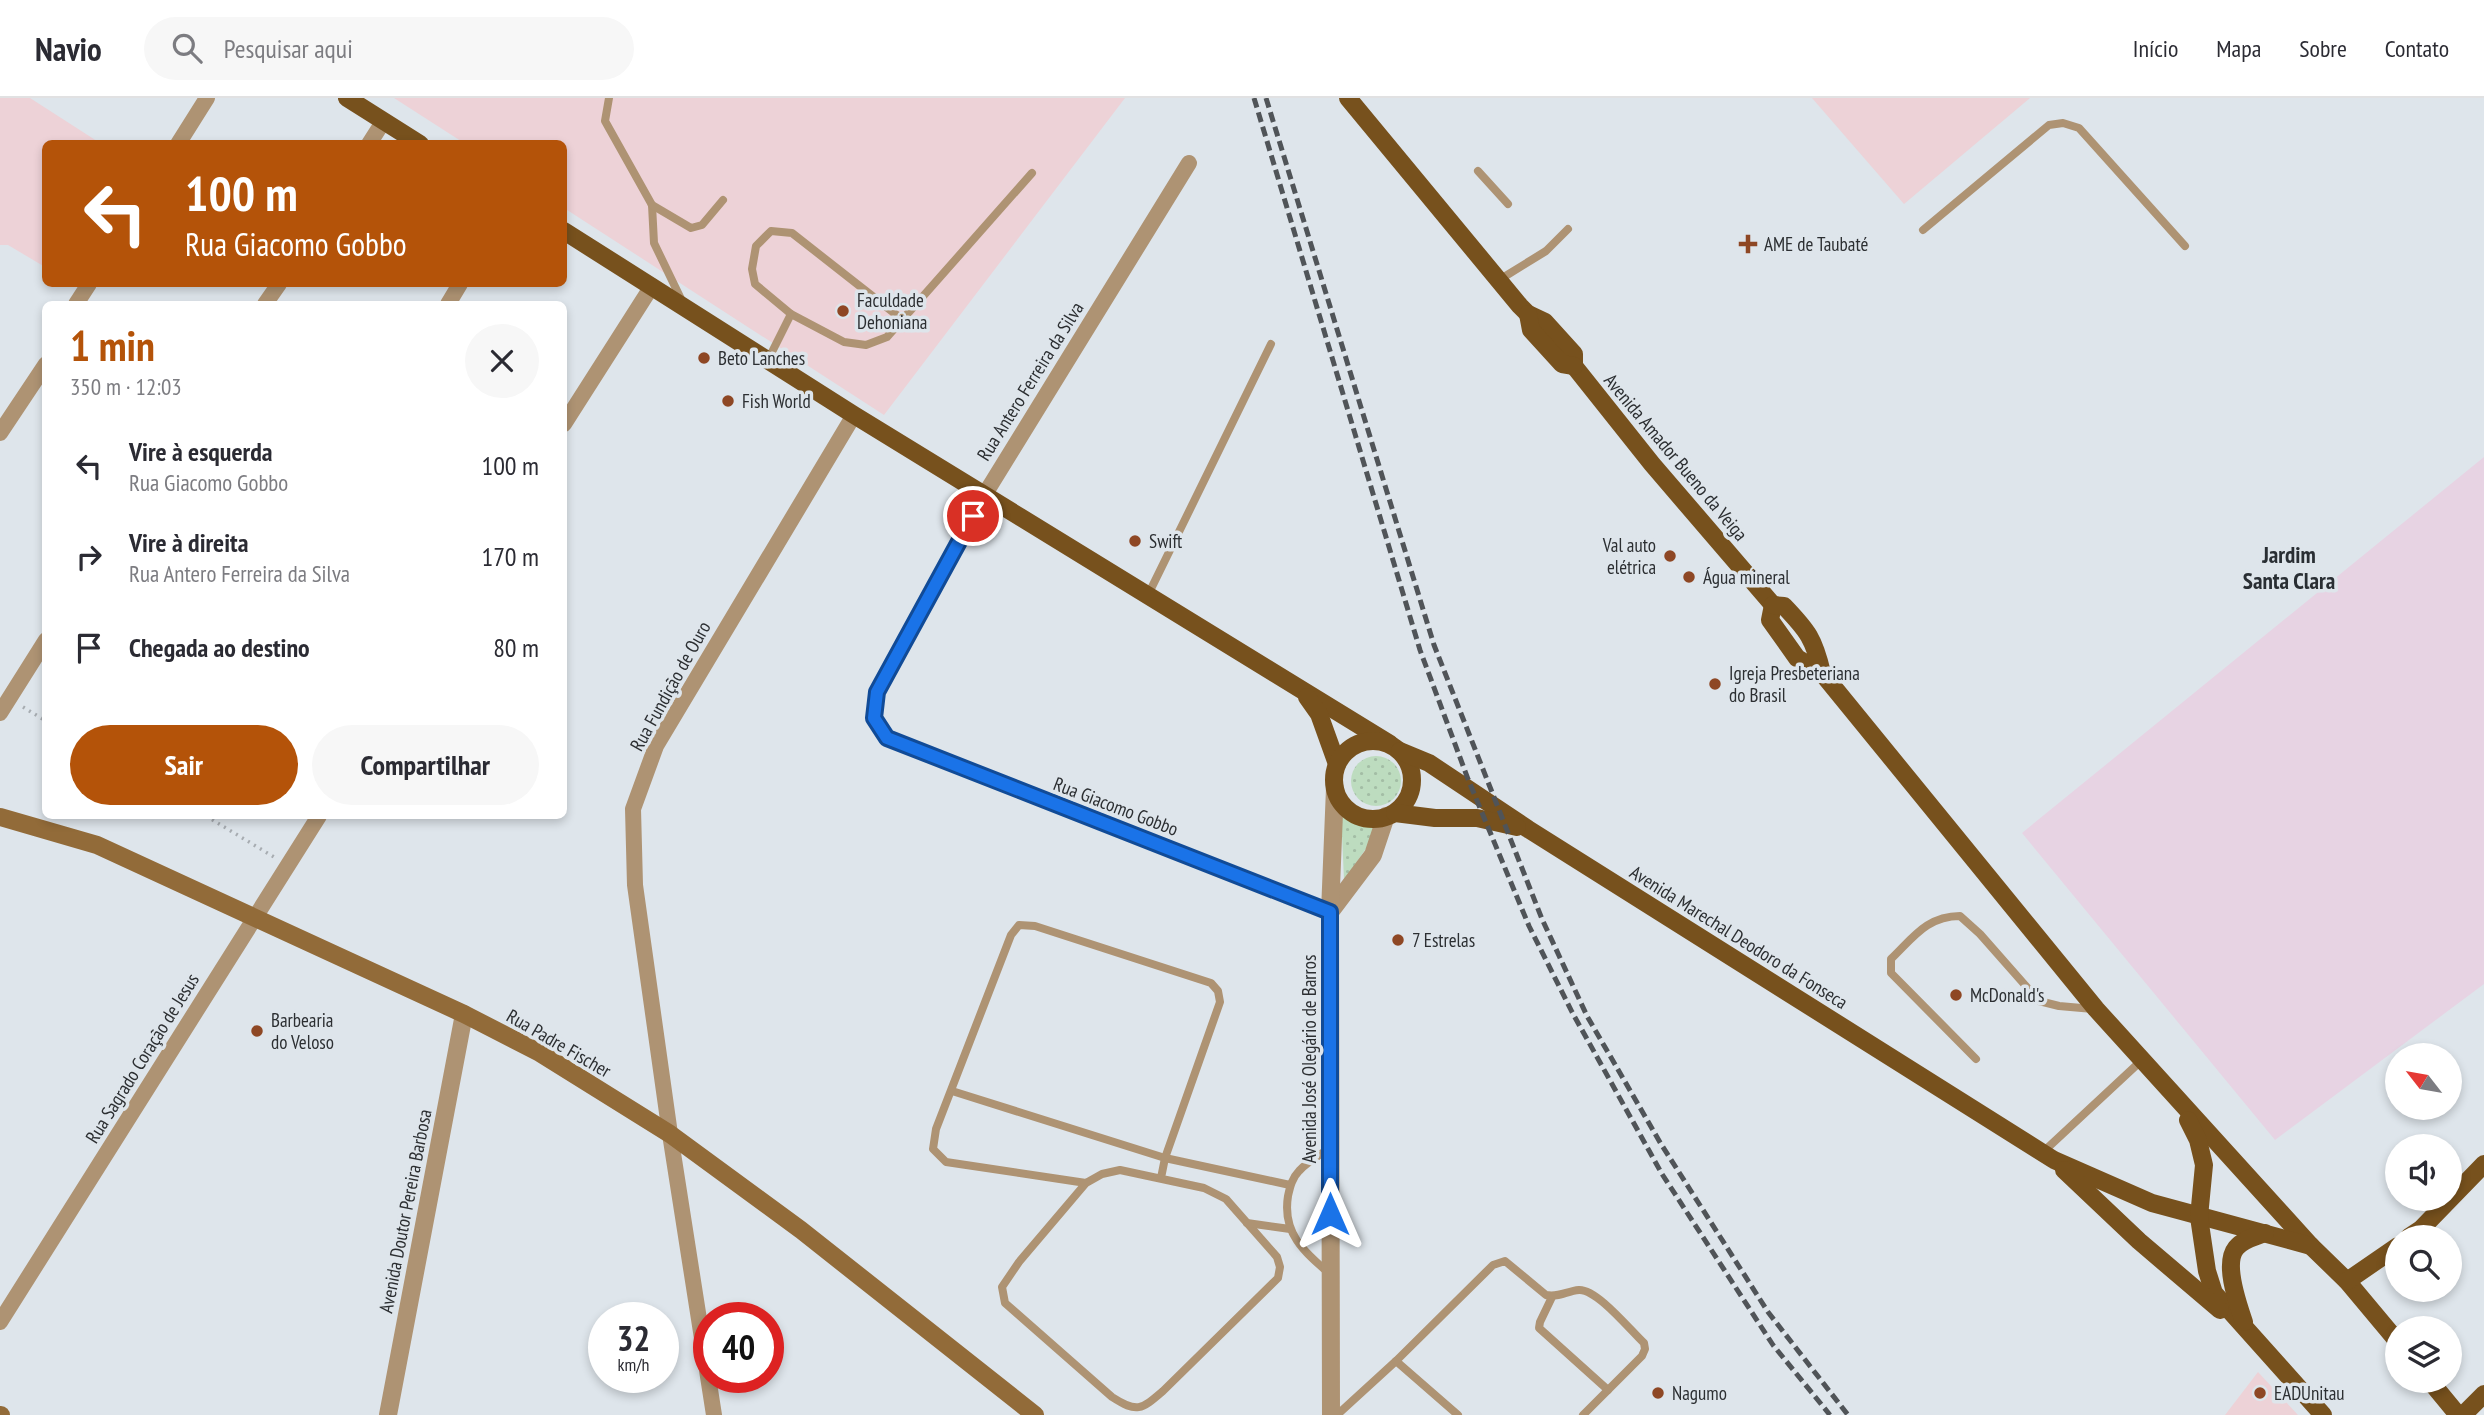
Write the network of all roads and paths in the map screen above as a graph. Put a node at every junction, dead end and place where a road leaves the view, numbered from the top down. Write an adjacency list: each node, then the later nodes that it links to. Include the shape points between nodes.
1 (207, 98): 6 (street)
2 (346, 98): 5 (main road)
3 (609, 98): 14 (lane, via 605,121)
4 (1348, 98): 19 (main road, Avenida Amador Bueno da Veiga)
5 (383, 122): 7 (street); 8 (main road)
6 (181, 140)
7 (372, 140)
8 (413, 140)
9 (1189, 163): 30 (street, Rua Antero Ferreira da Silva)
10 (1478, 171): 13 (lane)
11 (1032, 173): 23 (lane)
12 (723, 200): 14 (lane, via 702,225 691,228)
13 (1508, 204)
14 (652, 205): 21 (lane, via 654,243)
15 (1568, 229): 19 (lane, via 1546,251)
16 (1923, 230): 18 (lane, via 2049,125 2063,123 2079,128)
17 (567, 233): 20 (main road, Avenida Marechal Deodoro da Fonseca)
18 (2185, 246)
19 (1499, 280): 32 (main road, Avenida Amador Bueno da Veiga, via 1528,314 1531,330 1562,364 1574,366)
20 (652, 286): 21 (main road, Avenida Marechal Deodoro da Fonseca); 28 (street)
21 (685, 306): 25 (main road, Avenida Marechal Deodoro da Fonseca)
22 (791, 314): 23 (lane, via 844,342 866,345 887,337); 23 (lane, via 755,285 756,246 771,231 792,233); 25 (lane)
23 (903, 320)
24 (1271, 344): 31 (lane)
25 (768, 360): 27 (main road, Avenida Marechal Deodoro da Fonseca)
26 (42, 370): 29 (street)
27 (854, 415): 30 (main road, Avenida Marechal Deodoro da Fonseca); 55 (street, Rua Fundição de Ouro, via 656,746 633,809 635,885)
28 (567, 419)
29 (0, 433)
30 (985, 494): 31 (main road, Avenida Marechal Deodoro da Fonseca); 37 (street, Rua Antero Ferreira da Silva, via 877,692 874,718)
31 (1148, 595): 34 (main road, Avenida Marechal Deodoro da Fonseca)
32 (1773, 605): 49 (main road, Avenida Marechal Deodoro da Fonseca, via 1770,620 1797,658 1822,673)
33 (42, 646): 35 (street)
34 (1303, 692): 38 (main road, Avenida Marechal Deodoro da Fonseca); 39 (main road, via 1318,713)
35 (4, 706): 36 (path)
36 (42, 720)
37 (887, 738): 47 (street, Rua Giacomo Gobbo)
38 (1395, 747): 39 (main road, via 1366,741 1354,745); 41 (main road, via 1407,760 1412,783 1410,794); 45 (main road, Avenida Marechal Deodoro da Fonseca, via 1429,763)
39 (1337, 764): 40 (main road, Avenida José Olegário de Barros)
40 (1335, 788): 41 (main road, via 1339,800 1358,816); 47 (street, Avenida José Olegário de Barros)
41 (1391, 815): 45 (main road, via 1477,818); 47 (street, via 1373,855)
42 (0, 817): 48 (main road, Rua Padre Fischer, via 97,845)
43 (211, 819): 46 (path)
44 (317, 819): 46 (street, Rua Sagrado Coração de Jesus)
45 (1528, 829): 57 (main road, Avenida Marechal Deodoro da Fonseca)
46 (288, 865): 48 (street, Rua Sagrado Coração de Jesus)
47 (1330, 912): 56 (street, Avenida José Olegário de Barros)
48 (256, 917): 50 (main road, Rua Padre Fischer); 73 (street, Rua Sagrado Coração de Jesus)
49 (2096, 1009): 51 (lane, via 2039,1001 1961,916 1932,921 1891,959 1891,973); 52 (main road, Avenida Marechal Deodoro da Fonseca)
50 (464, 1014): 55 (main road, Rua Padre Fischer, via 540,1053); 80 (street, Avenida Doutor Pereira Barbosa)
51 (1976, 1059)
52 (2142, 1060): 54 (main road, Avenida Marechal Deodoro da Fonseca); 57 (lane)
53 (952, 1091): 58 (lane); 58 (lane, via 1011,934 1019,925 1035,926 1211,983 1218,991 1220,1002); 61 (lane, via 933,1149 946,1161)
54 (2181, 1104): 63 (main road, Avenida Marechal Deodoro da Fonseca, via 2204,1165); 68 (main road, Avenida Marechal Deodoro da Fonseca)
55 (670, 1134): 81 (street, Rua Fundição de Ouro); 82 (main road, Rua Padre Fischer, via 801,1230)
56 (1330, 1148): 62 (lane, via 1298,1172); 70 (street, Avenida José Olegário de Barros)
57 (2048, 1156): 63 (main road, Avenida Marechal Deodoro da Fonseca, via 2152,1203); 75 (main road, Avenida Marechal Deodoro da Fonseca, via 2139,1241)
58 (1165, 1158): 60 (lane); 62 (lane)
59 (2484, 1164): 65 (main road)
60 (1161, 1178): 61 (lane, via 1120,1170); 64 (lane, via 1204,1188 1226,1199)
61 (1086, 1183): 64 (lane, via 1007,1279 1002,1287 1004,1303 1128,1408 1147,1404 1278,1278 1276,1257)
62 (1290, 1185): 66 (lane, via 1286,1211)
63 (2199, 1217): 67 (main road, Avenida Marechal Deodoro da Fonseca); 75 (main road, Avenida Marechal Deodoro da Fonseca, via 2214,1293)
64 (1247, 1223): 66 (lane)
65 (2425, 1225)
66 (1290, 1229): 70 (lane)
67 (2265, 1233): 68 (main road, Avenida Marechal Deodoro da Fonseca); 75 (main road, via 2243,1241 2234,1250 2230,1266)
68 (2311, 1246): 71 (main road, Avenida Marechal Deodoro da Fonseca)
69 (2385, 1254): 71 (main road)
70 (1330, 1275): 83 (street, Avenida José Olegário de Barros)
71 (2347, 1281): 74 (main road, Avenida Marechal Deodoro da Fonseca)
72 (1552, 1297): 76 (lane, via 1505,1261 1493,1265); 77 (lane, via 1539,1328); 77 (lane, via 1580,1290 1593,1293 1644,1343 1642,1356)
73 (0, 1322)
74 (2385, 1326)
75 (2248, 1332): 87 (main road, Avenida Marechal Deodoro da Fonseca)
76 (1396, 1361): 84 (lane); 85 (lane)
77 (1608, 1390): 86 (lane)
78 (2441, 1393): 88 (main road)
79 (2484, 1394): 88 (main road)
80 (388, 1415)
81 (714, 1415)
82 (1034, 1415)
83 (1331, 1415)
84 (1338, 1415)
85 (1458, 1415)
86 (1583, 1415)
87 (2323, 1415)
88 (2461, 1415)

